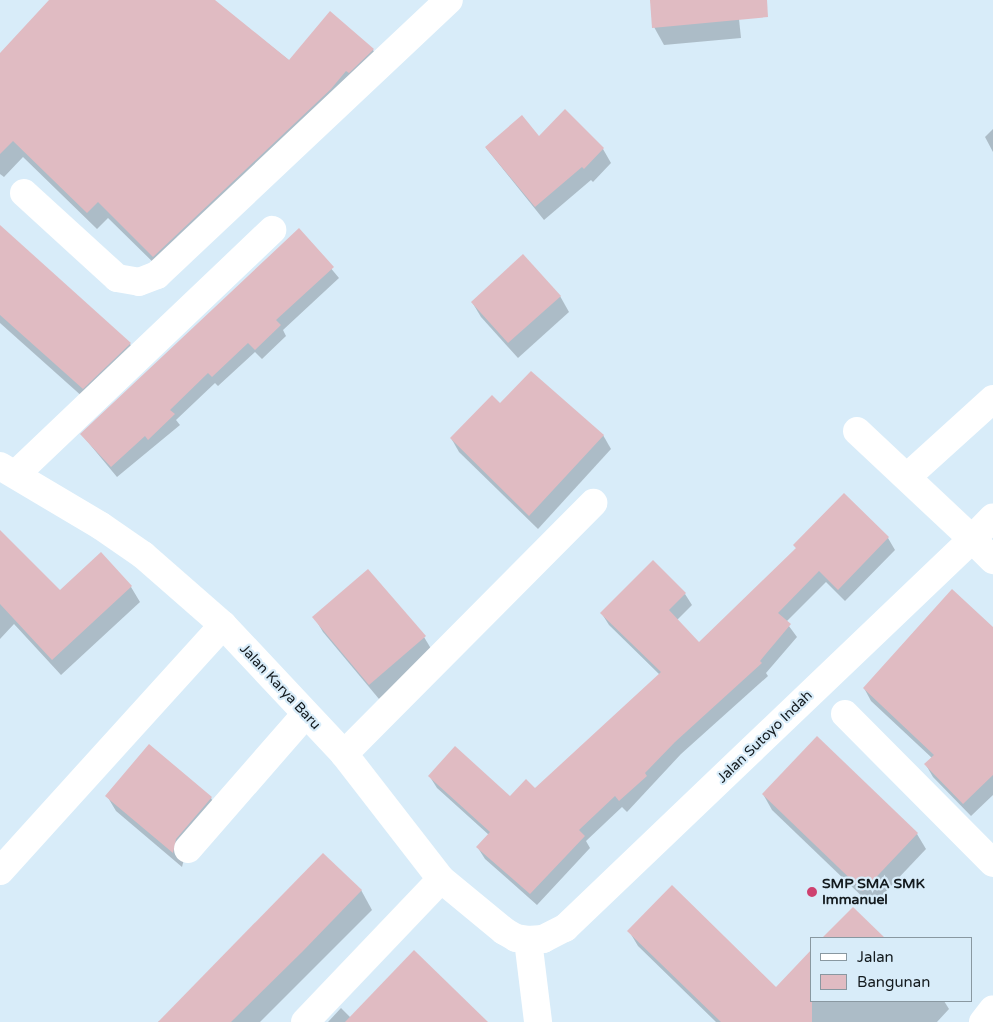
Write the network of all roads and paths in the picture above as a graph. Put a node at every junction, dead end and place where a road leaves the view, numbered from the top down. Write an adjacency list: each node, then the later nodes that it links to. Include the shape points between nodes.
1 (449, 0): 2 (street, via 157,275 139,282 117,278)
2 (24, 193)
3 (272, 230): 6 (street)
4 (993, 399): 7 (street)
5 (858, 431): 7 (street)
6 (8, 470): 12 (street, Jalan Karya Baru, via 142,555)
7 (907, 477): 10 (street)
8 (593, 503): 15 (street)
9 (993, 518): 10 (street, Jalan Sutoyo Indah)
10 (972, 538): 11 (street); 20 (street, Jalan Sutoyo Indah, via 565,928 543,939)
11 (993, 560)
12 (223, 625): 14 (street, Jalan Karya Baru); 18 (street)
13 (846, 714): 17 (street)
14 (305, 715): 15 (street, Jalan Karya Baru); 16 (street)
15 (344, 754): 19 (street, Jalan Karya Baru)
16 (188, 849)
17 (993, 863)
18 (0, 870)
19 (441, 879): 20 (street, Jalan Karya Baru, via 504,931); 22 (street)
20 (528, 940): 23 (street)
21 (993, 1009): 24 (street)
22 (305, 1022)
23 (538, 1022)
24 (983, 1022)

